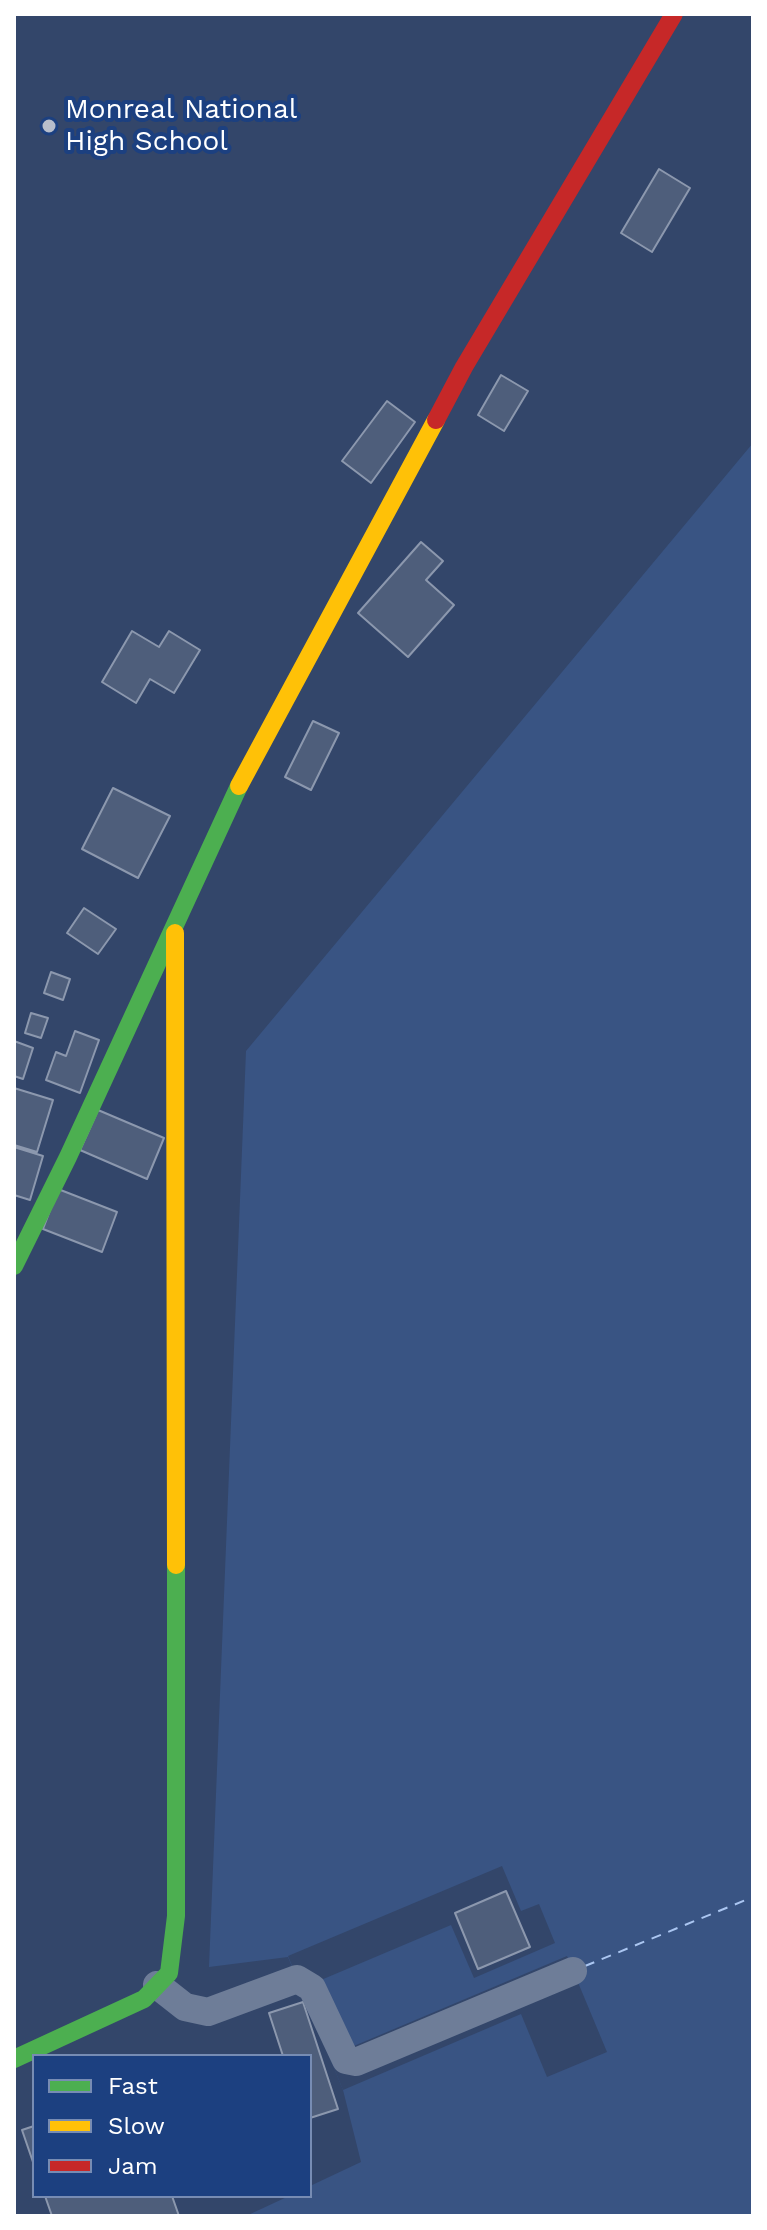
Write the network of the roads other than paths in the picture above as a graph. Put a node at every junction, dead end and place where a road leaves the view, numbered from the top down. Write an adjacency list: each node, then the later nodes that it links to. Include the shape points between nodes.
1 (674, 14): 2 (street, via 464,367 231,801)
2 (175, 921): 3 (street); 5 (street, via 176,1916 169,1973)
3 (14, 1266)
4 (573, 1971): 5 (street, via 356,2062 346,2060 312,1988 297,1979 208,2012 185,2007)
5 (157, 1985): 6 (street, via 144,1999)
6 (14, 2059)

